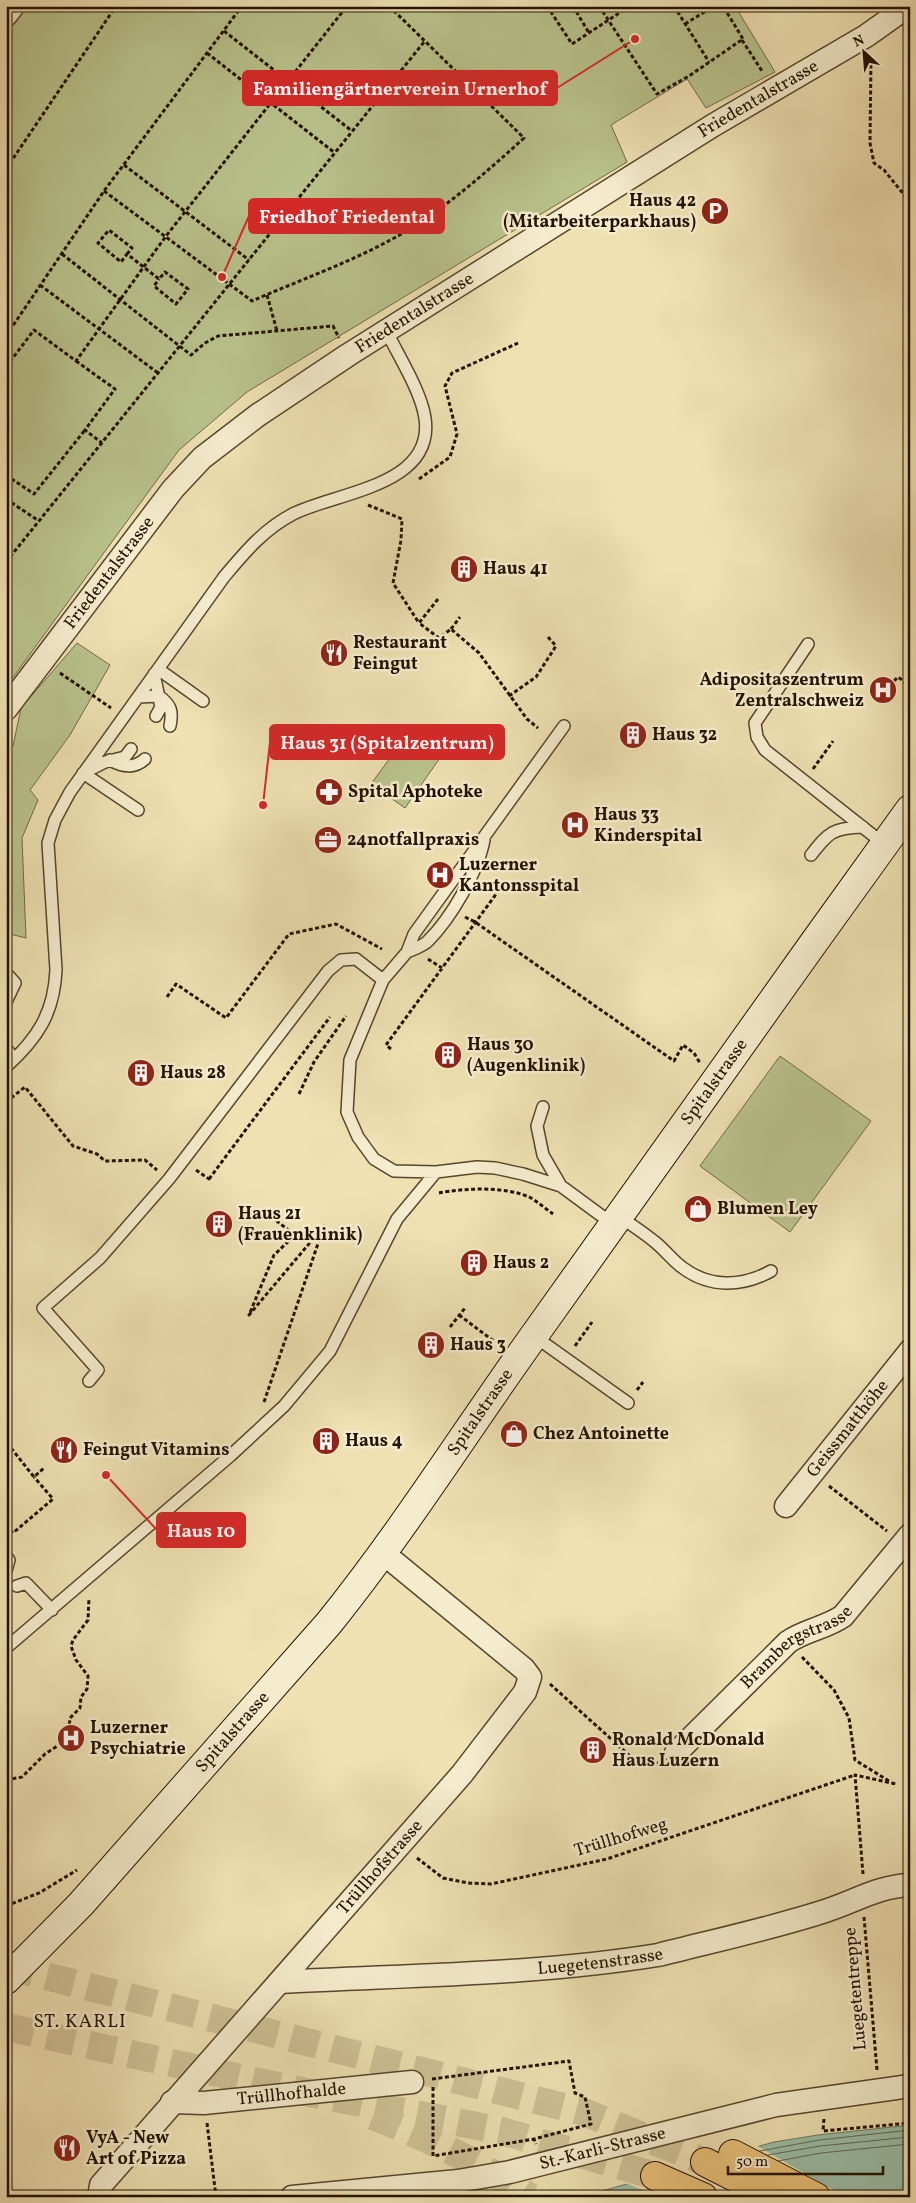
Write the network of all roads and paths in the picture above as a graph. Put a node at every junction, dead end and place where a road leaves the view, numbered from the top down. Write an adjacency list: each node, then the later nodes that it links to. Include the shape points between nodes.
1 (13, 6): 17 (street)
2 (116, 6): 33 (path)
3 (242, 6): 20 (path)
4 (347, 6): 28 (path)
5 (389, 6): 24 (path)
6 (572, 6): 16 (path)
7 (584, 6): 16 (path)
8 (599, 6): 18 (path)
9 (630, 6): 15 (path)
10 (674, 6): 19 (path)
11 (714, 6): 19 (path)
12 (723, 6): 23 (path)
13 (902, 6): 22 (street, Friedentalstrasse, via 897,14)
14 (548, 7): 21 (path, via 572,44)
15 (625, 8): 18 (path)
16 (576, 12): 21 (path)
17 (6, 15)
18 (609, 20): 21 (path); 26 (path, via 657,94)
19 (685, 24): 26 (path)
20 (224, 31): 25 (path); 28 (path)
21 (589, 33)
22 (866, 36): 35 (path, via 872,47 870,143 874,163 884,170); 50 (street, Friedentalstrasse, via 704,131)
23 (742, 40): 26 (path); 27 (path)
24 (424, 42): 30 (path); 45 (path, via 524,138 473,184 420,222 351,260)
25 (207, 53): 29 (path); 32 (path)
26 (709, 62)
27 (762, 70)
28 (288, 81): 29 (path); 30 (path)
29 (271, 103): 31 (path); 36 (path)
30 (352, 131): 31 (path)
31 (334, 153): 40 (path)
32 (124, 165): 34 (path); 36 (path)
33 (6, 169)
34 (104, 191): 37 (path); 38 (path)
35 (910, 202)
36 (186, 212): 37 (path); 40 (path)
37 (166, 236): 41 (path); 43 (path)
38 (62, 254): 44 (path); 46 (path)
39 (127, 254): 39 (path, via 121,262 98,244 109,230 132,248); 41 (path)
40 (249, 260): 43 (path)
41 (144, 267): 42 (path); 46 (path)
42 (159, 279): 42 (path, via 165,272 188,289 176,304 154,286)
43 (230, 284): 45 (path, via 252,301); 53 (path)
44 (40, 285): 48 (path); 51 (path)
45 (267, 295): 49 (path)
46 (121, 299): 48 (path); 53 (path)
47 (333, 326): 49 (path)
48 (98, 331): 54 (path); 56 (path)
49 (277, 331): 53 (path, via 218,336 191,355)
50 (387, 332): 61 (lane, via 418,396 425,418 424,435 418,455 410,466); 82 (street, Friedentalstrasse, via 258,415 202,458 173,489)
51 (6, 336)
52 (518, 343): 60 (path, via 452,373 445,386 457,434 450,457)
53 (180, 346): 56 (path)
54 (76, 361): 55 (path, via 34,330); 57 (path, via 116,389)
55 (6, 367)
56 (158, 374): 58 (path)
57 (85, 430): 58 (path); 59 (path, via 34,494)
58 (102, 443): 65 (path)
59 (6, 475)
60 (415, 481)
61 (366, 488): 64 (path); 73 (lane, via 312,506 271,527 224,578)
62 (6, 500): 65 (path)
63 (375, 501): 64 (path)
64 (367, 504): 69 (path, via 402,519 392,583)
65 (39, 522): 66 (path)
66 (6, 562)
67 (438, 599): 69 (path)
68 (460, 617): 70 (path)
69 (419, 624): 70 (path, via 439,638)
70 (451, 629): 78 (path, via 480,653)
71 (548, 638): 78 (path, via 556,646 536,677)
72 (808, 644): 89 (lane, via 754,723 756,737 765,750)
73 (156, 671): 77 (lane); 79 (lane); 80 (lane)
74 (70, 681): 81 (path)
75 (894, 681): 76 (path, via 898,676)
76 (910, 686)
77 (159, 696): 77 (lane, via 161,707 163,721 172,711); 79 (lane)
78 (509, 696): 84 (path, via 526,719)
79 (138, 697): 86 (lane)
80 (203, 700)
81 (109, 706)
82 (6, 709)
83 (564, 726): 93 (lane)
84 (538, 728)
85 (833, 741): 89 (path)
86 (104, 743): 87 (lane, via 106,755); 88 (lane)
87 (112, 762): 87 (lane, via 125,757 139,754 133,766); 88 (lane)
88 (83, 773): 91 (lane); 111 (lane, via 55,820 48,843 55,991 48,1016 27,1048)
89 (805, 781): 92 (lane)
90 (910, 809): 94 (main road, Spitalstrasse)
91 (138, 810)
92 (863, 827): 94 (lane); 95 (lane, via 835,829 825,836)
93 (485, 836): 97 (lane, via 473,876); 100 (lane, via 414,934)
94 (884, 844): 121 (main road, Spitalstrasse)
95 (811, 855)
96 (502, 886): 98 (path)
97 (451, 911): 98 (path); 100 (lane, via 427,942)
98 (475, 922): 102 (path); 112 (path, via 674,1061 683,1045 694,1053)
99 (382, 949): 105 (path, via 336,924 289,934 226,1018 176,984)
100 (407, 952): 104 (lane)
101 (425, 957): 102 (path)
102 (442, 968): 110 (path, via 386,1045)
103 (6, 972): 106 (lane, via 15,983)
104 (382, 980): 116 (lane, via 356,959 341,960 328,971); 117 (lane, via 350,1060 347,1112 358,1137 374,1159 394,1171)
105 (167, 997)
106 (6, 1002)
107 (346, 1016): 113 (path, via 314,1062)
108 (330, 1017): 116 (path, via 211,1180)
109 (6, 1048): 111 (lane)
110 (391, 1049)
111 (10, 1063)
112 (703, 1067)
113 (299, 1094)
114 (6, 1102): 118 (path, via 25,1087 72,1146 98,1154 105,1161 145,1160)
115 (543, 1107): 119 (lane, via 537,1126 543,1155)
116 (184, 1161): 118 (lane)
117 (436, 1172): 119 (lane, via 495,1168); 133 (lane, via 397,1219 330,1351)
118 (170, 1180): 131 (lane, via 100,1258 43,1308 98,1370)
119 (561, 1186): 121 (lane)
120 (270, 1216): 133 (path, via 295,1235 274,1255 249,1315 324,1226 261,1410)
121 (615, 1220): 122 (lane, via 656,1242 701,1280 729,1284); 127 (main road, Spitalstrasse)
122 (771, 1271)
123 (465, 1308): 124 (path)
124 (459, 1315): 126 (path); 128 (path)
125 (592, 1322): 130 (path)
126 (450, 1327)
127 (534, 1336): 130 (lane); 141 (main road, Spitalstrasse)
128 (495, 1342)
129 (910, 1351): 136 (street, Geissmatthöhe)
130 (565, 1359): 132 (lane)
131 (89, 1381)
132 (628, 1403)
133 (262, 1427): 146 (lane)
134 (11, 1448): 137 (path)
135 (45, 1467): 137 (path)
136 (812, 1473): 138 (street, Geissmatthöhe); 140 (path)
137 (34, 1477): 139 (path, via 52,1499 13,1533)
138 (786, 1506)
139 (6, 1525)
140 (906, 1539): 147 (street, Brambergstrasse, via 843,1616)
141 (383, 1553): 155 (street, Trüllhofstrasse, via 530,1677 525,1692 462,1774); 161 (main road, Spitalstrasse, via 329,1623 126,1854)
142 (6, 1556): 143 (lane, via 9,1560)
143 (6, 1571)
144 (17, 1586): 146 (lane, via 26,1583)
145 (89, 1593): 152 (path, via 88,1620 71,1646 76,1660 88,1676 87,1689 81,1697 80,1708 70,1718 68,1739 44,1754 22,1778)
146 (52, 1610): 148 (lane)
147 (788, 1642): 150 (street, Brambergstrasse); 153 (path, via 834,1690 849,1718 855,1760)
148 (6, 1648)
149 (546, 1681): 150 (path, via 640,1764 657,1763)
150 (676, 1753)
151 (855, 1775): 153 (path, Trüllhofweg); 155 (path, Trüllhofweg, via 607,1859 492,1884 468,1884 443,1878); 157 (path)
152 (6, 1780)
153 (889, 1781): 154 (path, Trüllhofweg)
154 (896, 1784)
155 (399, 1844): 162 (street, Trüllhofstrasse)
156 (84, 1866): 159 (path, via 38,1893)
157 (864, 1883)
158 (910, 1885): 162 (street, Luegetenstrasse, via 868,1893 824,1912 633,1959 501,1972)
159 (6, 1906)
160 (863, 1912): 163 (path, Luegetentreppe)
161 (6, 1980)
162 (280, 1982): 166 (street, Trüllhofstrasse)
163 (877, 2064)
164 (423, 2080): 167 (street, Trüllhofhalde); 169 (path, via 569,2062 575,2092 585,2097); 171 (path, via 433,2156)
165 (910, 2086): 177 (street, St.-Karli-Strasse, via 776,2105 458,2181)
166 (172, 2102): 167 (street, Trüllhofhalde); 175 (street, Trüllhofstrasse, via 101,2185)
167 (204, 2104): 176 (path)
168 (910, 2123): 170 (path)
169 (591, 2124)
170 (823, 2131)
171 (534, 2139)
172 (733, 2154): 180 (highway)
173 (705, 2162): 179 (highway)
174 (655, 2176): 178 (highway)
175 (99, 2197)
176 (216, 2197)
177 (292, 2197)
178 (703, 2197)
179 (774, 2197)
180 (816, 2197)

